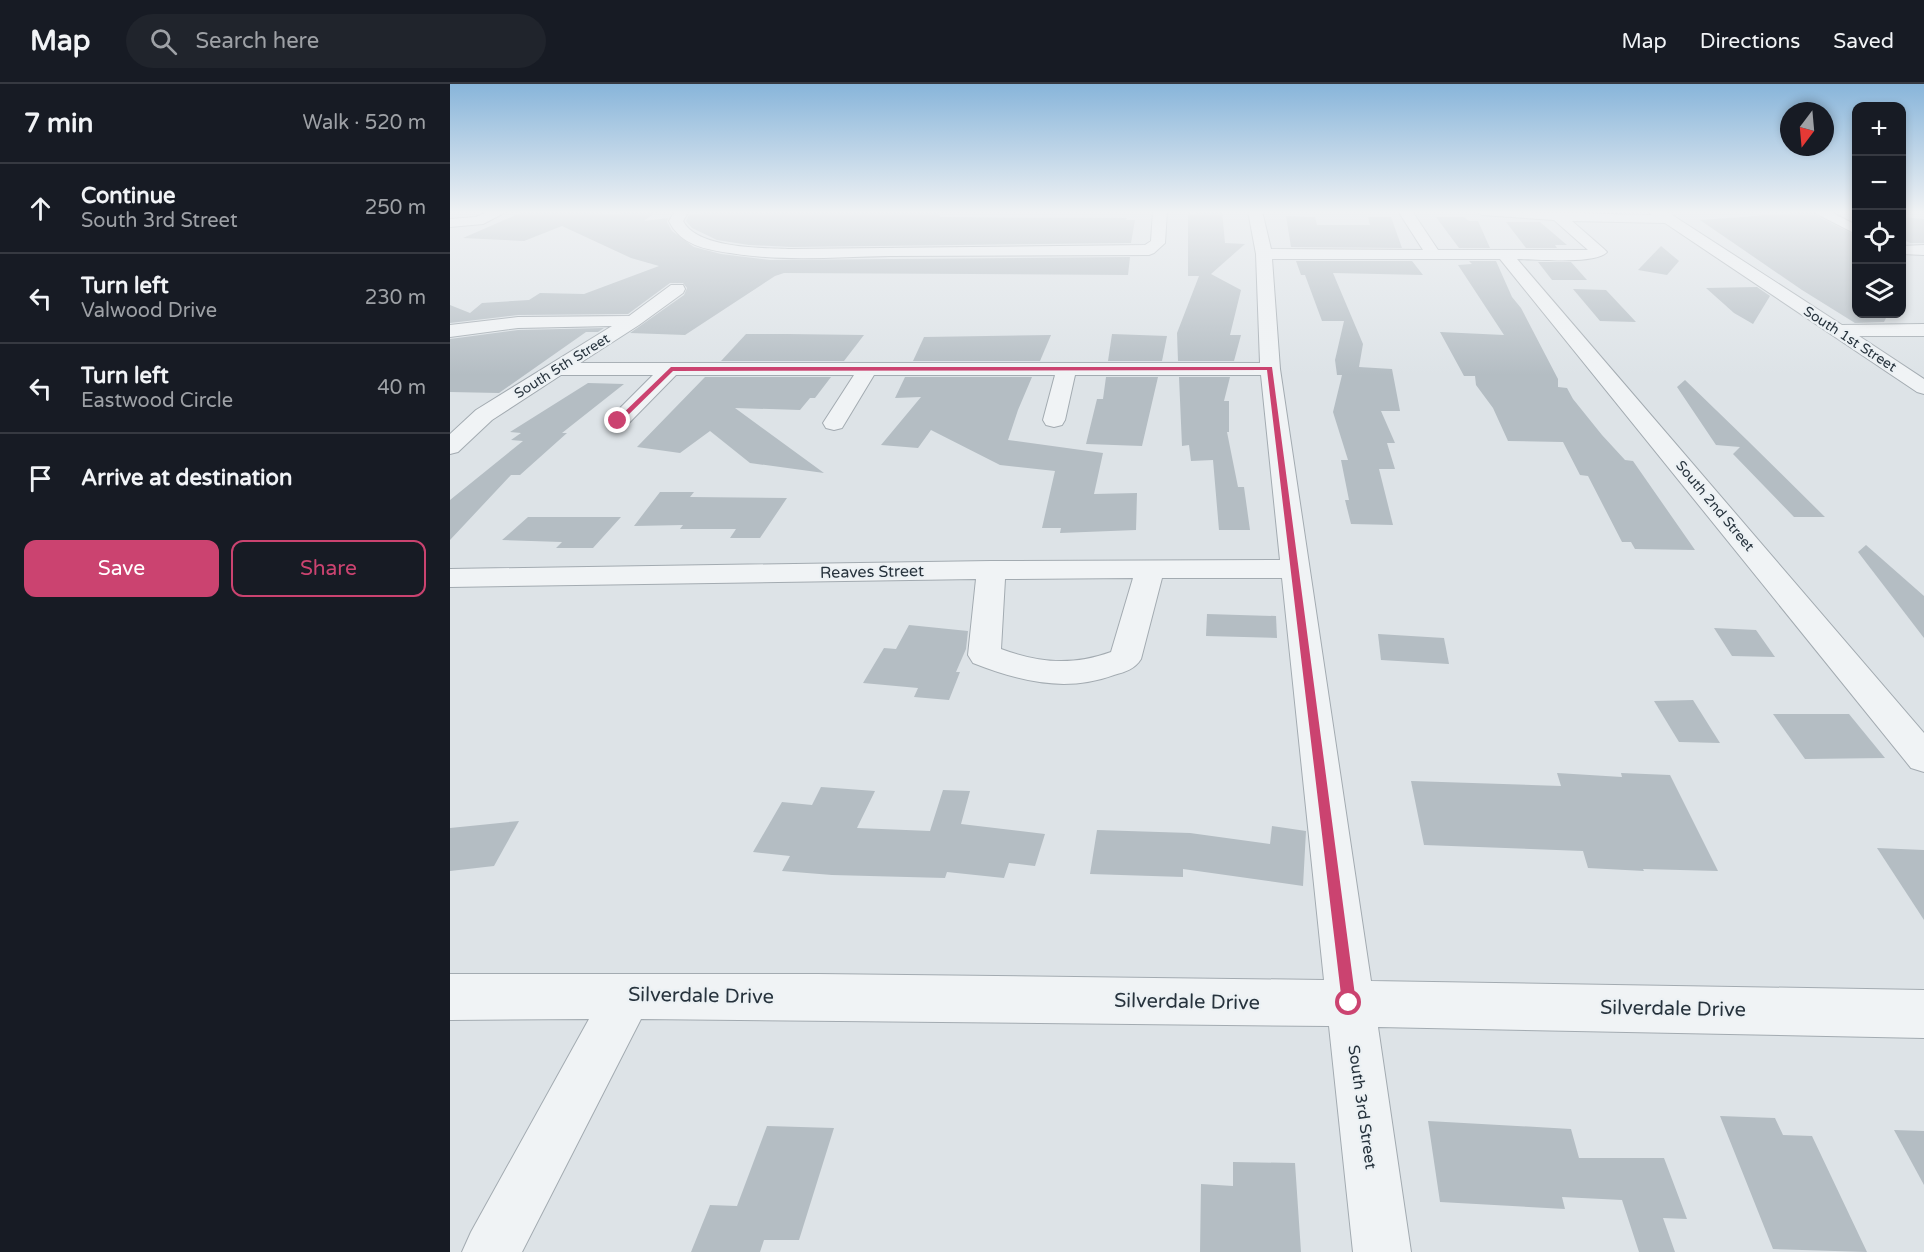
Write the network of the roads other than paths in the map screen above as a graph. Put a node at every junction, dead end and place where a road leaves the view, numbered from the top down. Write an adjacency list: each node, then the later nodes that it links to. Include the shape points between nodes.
1 (1265, 266): 13 (street, South 3rd Street)
2 (1514, 266): 25 (street, South 2nd Street)
3 (1739, 266): 8 (street, South 1st Street)
4 (677, 289): 5 (street, South 5th Street)
5 (633, 321): 7 (street, via 495,322); 10 (street, South 5th Street)
6 (1924, 330): 8 (street)
7 (450, 331)
8 (1838, 331): 14 (street, South 1st Street)
9 (1067, 368): 12 (street); 13 (street); 17 (street)
10 (557, 369): 11 (street); 16 (street, South 5th Street)
11 (671, 369): 12 (street); 18 (street)
12 (868, 369): 19 (street)
13 (1270, 369): 22 (street, South 3rd Street)
14 (1924, 388)
15 (450, 414): 16 (street)
16 (484, 415): 20 (street, South 5th Street)
17 (1054, 420)
18 (618, 421)
19 (834, 423)
20 (450, 447)
21 (1150, 569): 22 (street, Reaves Street); 23 (street, Reaves Street); 23 (street, via 1125,659 1093,671 1053,674 1017,668 984,655)
22 (1295, 569): 28 (street, South 3rd Street)
23 (991, 570): 24 (street, Reaves Street)
24 (450, 578)
25 (1924, 758)
26 (628, 996): 27 (street, Silverdale Drive); 28 (street, Silverdale Drive); 30 (street)
27 (450, 997)
28 (1349, 1003): 29 (street, Silverdale Drive); 31 (street, South 3rd Street)
29 (1924, 1014)
30 (491, 1252)
31 (1382, 1252)

